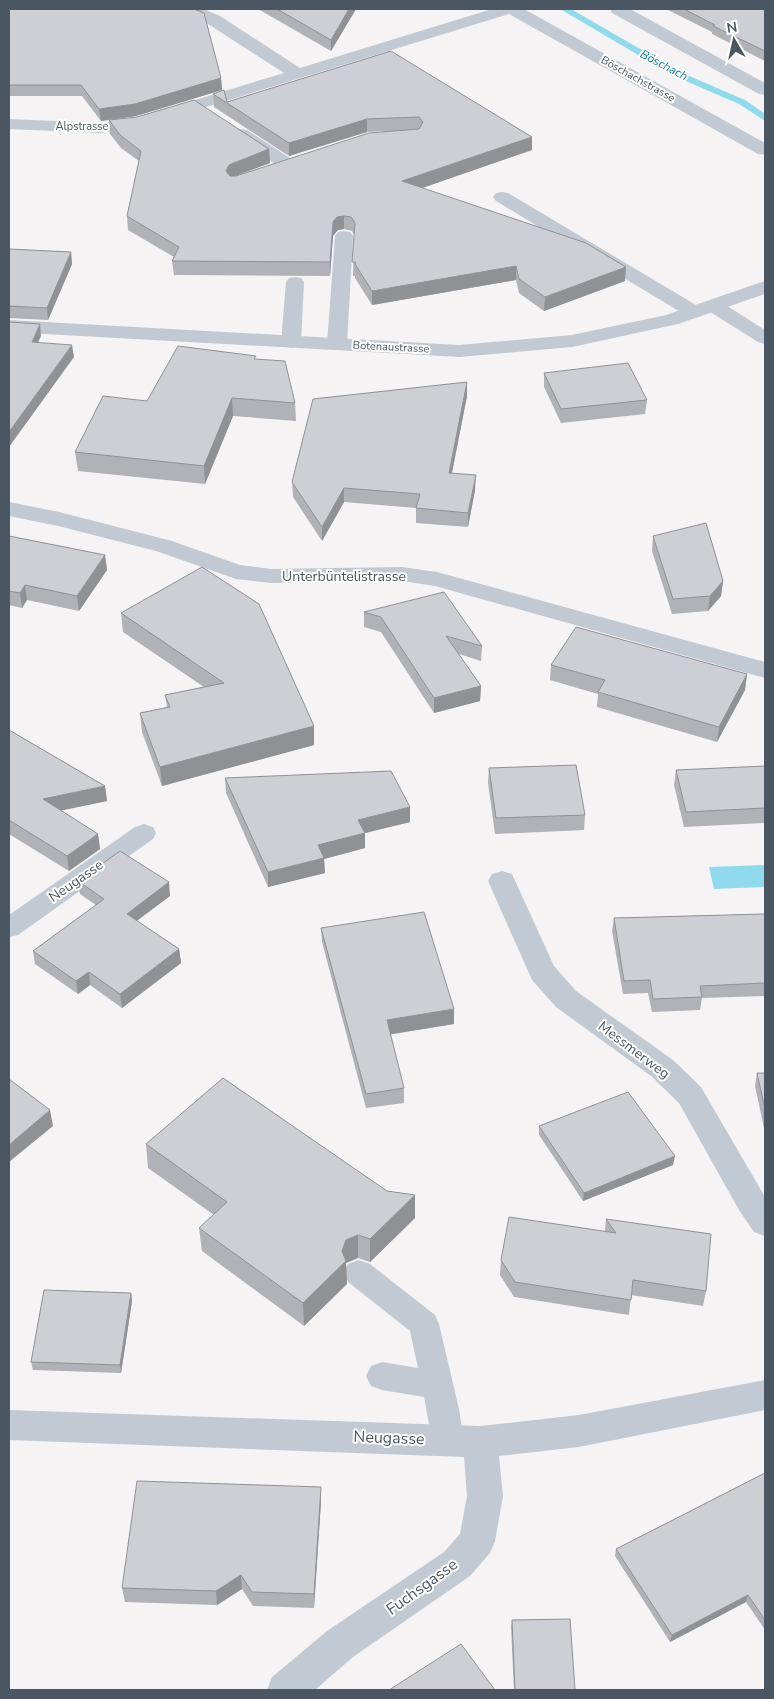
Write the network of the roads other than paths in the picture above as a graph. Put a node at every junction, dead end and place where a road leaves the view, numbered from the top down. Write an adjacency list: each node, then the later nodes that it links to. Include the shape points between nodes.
1 (191, 9): 4 (street, via 214,20)
2 (510, 9): 4 (street, Alpstrasse); 10 (street, Böschachstrasse)
3 (618, 9): 5 (street)
4 (298, 74): 6 (street, Alpstrasse)
5 (765, 90)
6 (197, 105): 7 (lane); 8 (street, Alpstrasse, via 138,123 100,128)
7 (213, 116)
8 (9, 124)
9 (229, 126): 12 (lane)
10 (765, 150)
11 (304, 158): 12 (lane)
12 (286, 164): 13 (lane)
13 (270, 170)
14 (502, 197): 19 (lane)
15 (344, 236): 23 (lane)
16 (295, 282): 22 (lane)
17 (765, 287): 18 (street, Botenaustrasse)
18 (714, 306): 19 (street, Botenaustrasse); 21 (lane)
19 (694, 312): 23 (street, Botenaustrasse, via 671,320 563,342 459,351)
20 (9, 326): 22 (street, Botenaustrasse)
21 (765, 338)
22 (291, 342): 23 (street, Botenaustrasse)
23 (337, 344)
24 (9, 509): 25 (street, Unterbüntelistrasse, via 164,546 236,572 271,576 402,574 436,579)
25 (765, 670)
26 (144, 833): 28 (lane, Neugasse)
27 (502, 881): 29 (street, Messmerweg, via 542,972 566,999 662,1068 690,1095)
28 (9, 928)
29 (765, 1223)
30 (358, 1273): 32 (lane, via 424,1324)
31 (382, 1376): 32 (lane)
32 (437, 1385): 35 (lane)
33 (765, 1395): 35 (street, Neugasse, via 579,1430)
34 (9, 1425): 35 (street, Neugasse)
35 (464, 1441): 36 (street, Fuchsgasse, via 485,1496 477,1540 457,1564 340,1644)
36 (286, 1690)

